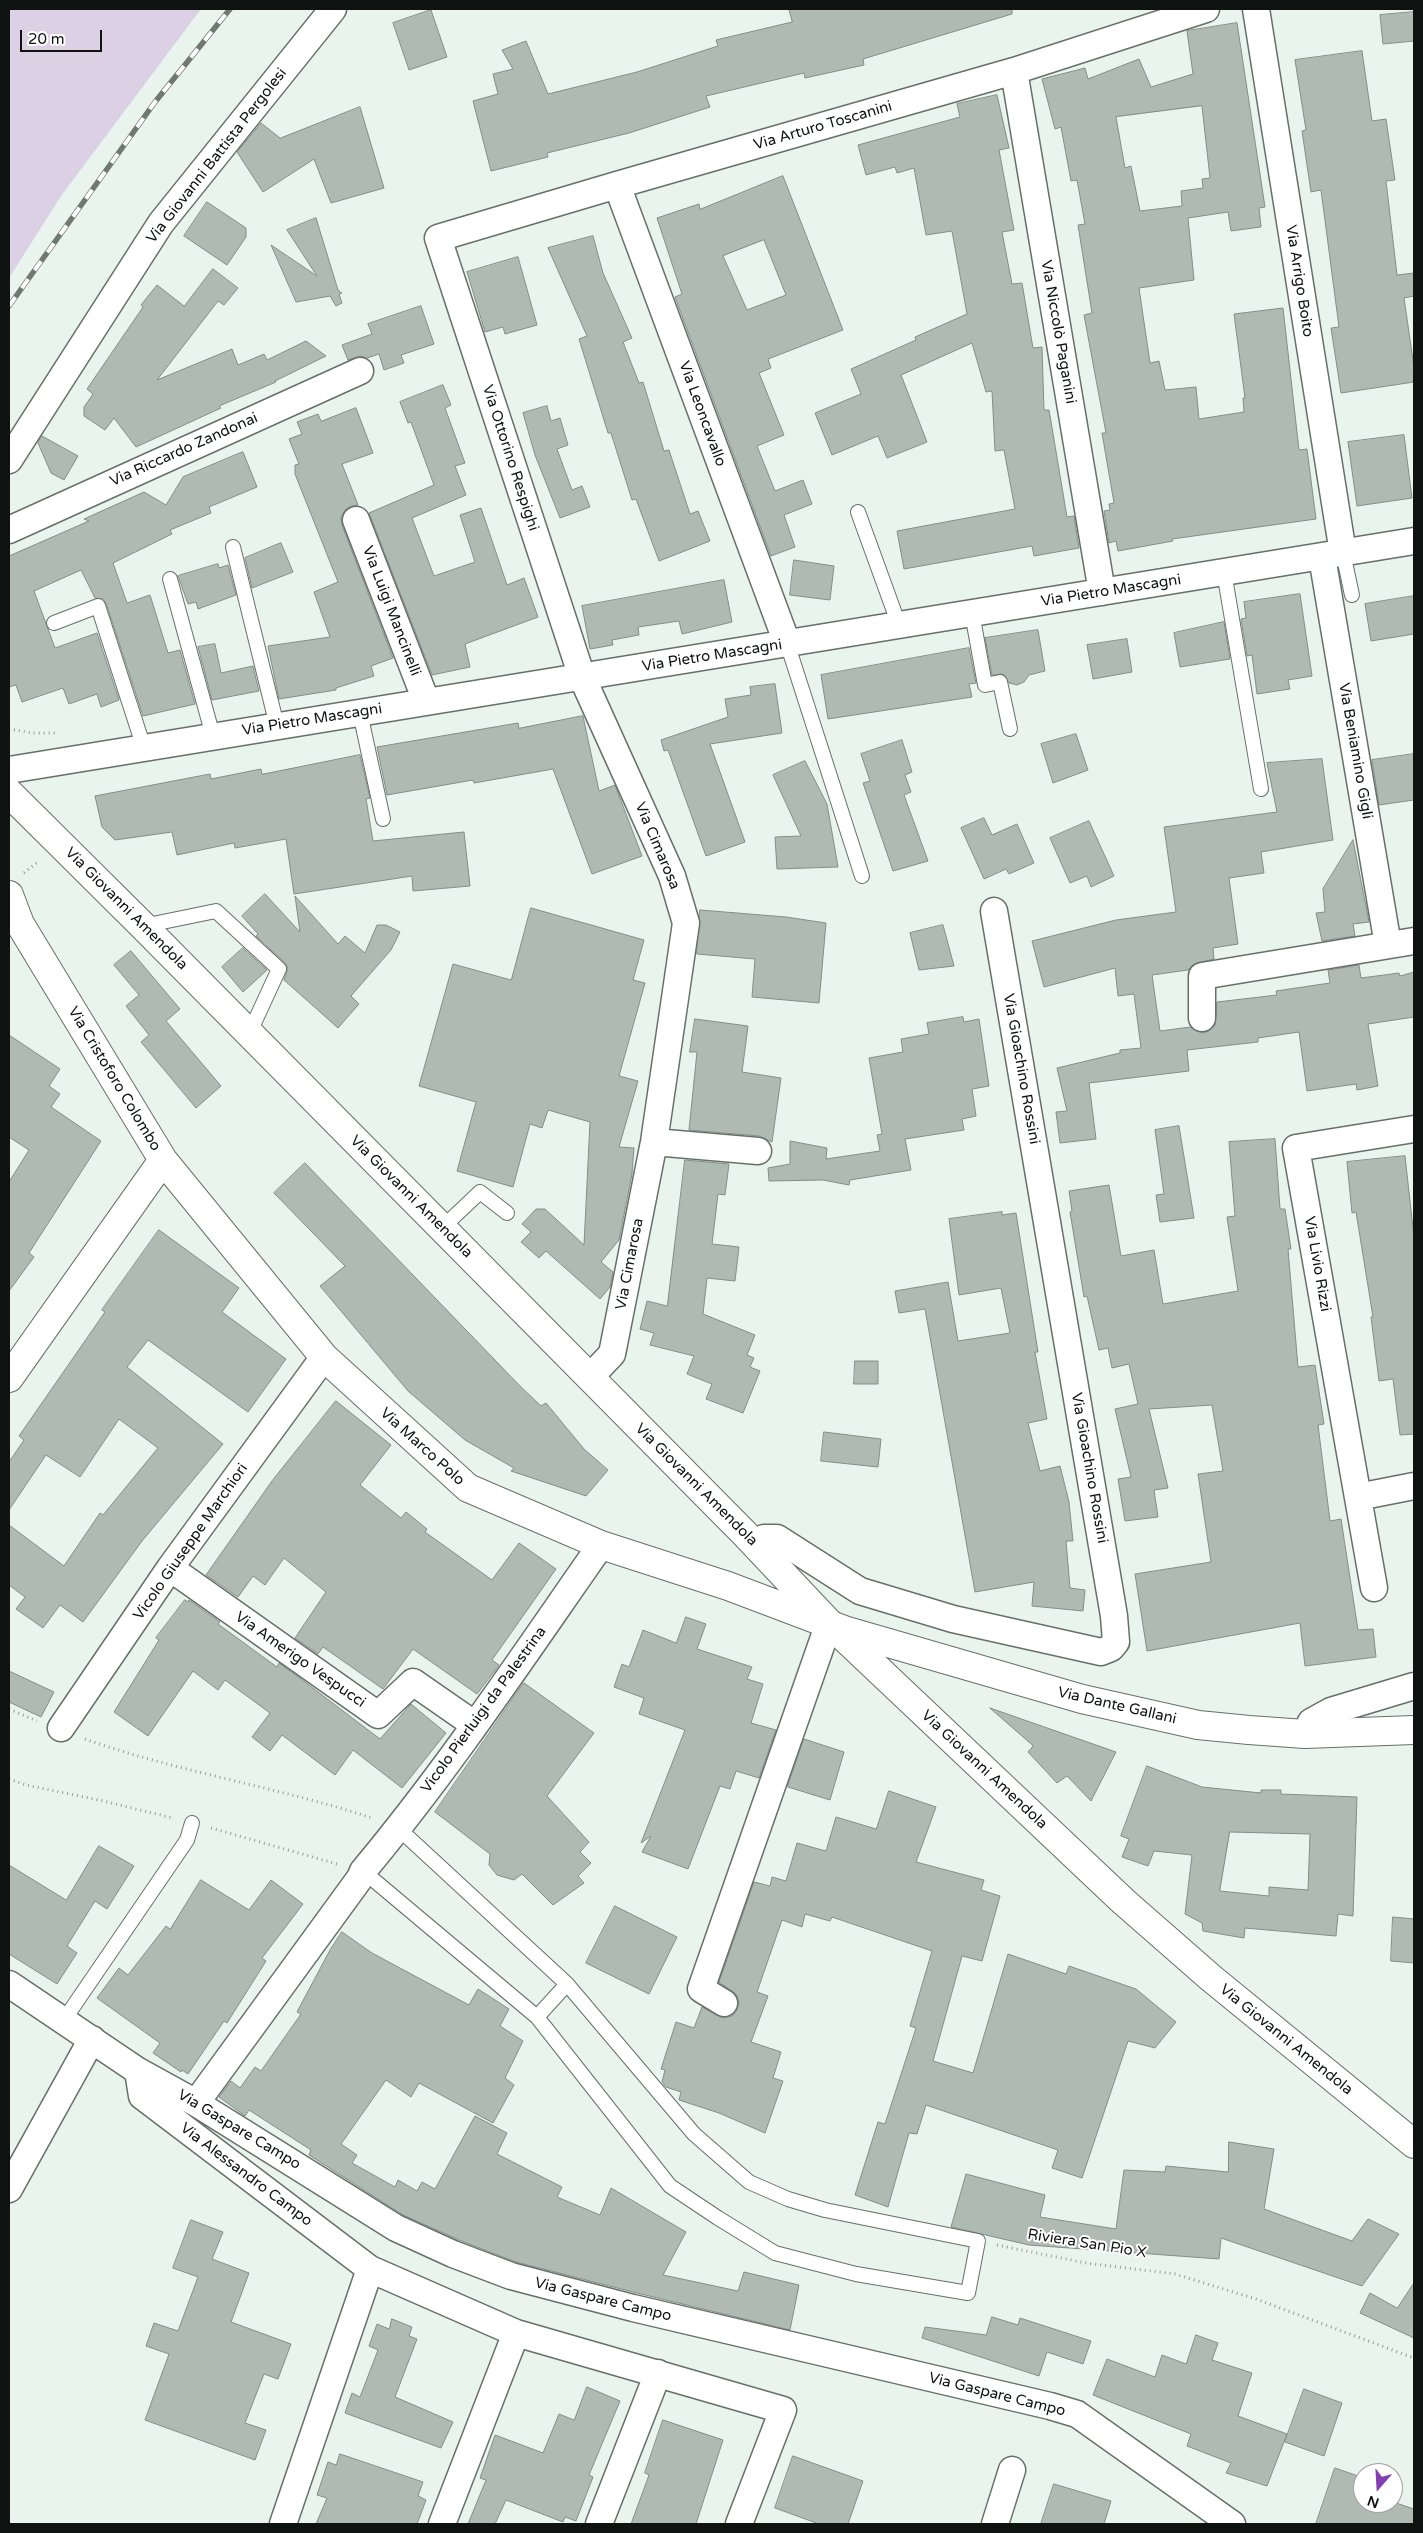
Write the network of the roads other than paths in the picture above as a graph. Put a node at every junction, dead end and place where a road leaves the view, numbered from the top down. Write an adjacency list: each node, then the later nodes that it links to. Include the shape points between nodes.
1 (334, 9): 8 (street, Via Giovanni Battista Pergolesi, via 161,223)
2 (1206, 9): 4 (street, Via Arturo Toscanini)
3 (1256, 9): 14 (street, Via Arrigo Boito)
4 (1014, 71): 5 (street, Via Arturo Toscanini); 17 (street, Via Niccolò Paganini)
5 (617, 185): 6 (street, Via Arturo Toscanini); 22 (street, Via Leoncavallo)
6 (438, 238): 23 (street, Via Ottorino Respighi)
7 (360, 371): 11 (street, Via Riccardo Zandonai)
8 (9, 460)
9 (858, 512): 21 (lane)
10 (356, 520): 24 (street, Via Luigi Mancinelli)
11 (9, 530)
12 (1414, 541): 14 (street, Via Pietro Mascagni)
13 (233, 547): 26 (lane)
14 (1332, 555): 15 (street, Via Pietro Mascagni); 18 (lane); 40 (street, Via Beniamino Gigli)
15 (1224, 572): 17 (street, Via Pietro Mascagni); 31 (lane)
16 (170, 579): 28 (lane)
17 (1102, 592): 19 (street, Via Pietro Mascagni)
18 (1352, 596)
19 (972, 613): 21 (street, Via Pietro Mascagni); 27 (lane, via 985,685 1000,682)
20 (54, 623): 29 (lane, via 98,606)
21 (900, 625): 22 (street, Via Pietro Mascagni)
22 (787, 643): 23 (street, Via Pietro Mascagni); 34 (lane)
23 (582, 677): 24 (street, Via Pietro Mascagni); 44 (street, Via Cimarosa, via 672,876 686,923)
24 (426, 701): 25 (street, Via Pietro Mascagni)
25 (360, 713): 26 (street, Via Pietro Mascagni); 33 (lane)
26 (277, 726): 28 (street, Via Pietro Mascagni)
27 (1010, 729)
28 (213, 736): 29 (street, Via Pietro Mascagni)
29 (144, 748): 30 (street, Via Pietro Mascagni)
30 (9, 770)
31 (1261, 789)
32 (9, 793): 37 (street, Via Giovanni Amendola)
33 (383, 818)
34 (862, 876)
35 (12, 887): 38 (street, Via Cristoforo Colombo)
36 (994, 911): 55 (street, Via Gioachino Rossini, via 1111,1596 1116,1642 1101,1652 953,1619 860,1591 777,1538 764,1538)
37 (143, 926): 42 (street, Via Giovanni Amendola); 42 (lane, via 216,911 280,969)
38 (14, 932): 46 (street, Via Cristoforo Colombo)
39 (1414, 941): 40 (street)
40 (1388, 946): 41 (street, via 1202,976)
41 (1202, 1018)
42 (250, 1034): 48 (street, Via Giovanni Amendola)
43 (1414, 1129): 53 (street, Via Livio Rizzi, via 1296,1148)
44 (654, 1142): 45 (street); 50 (street, Via Cimarosa, via 612,1354)
45 (758, 1151)
46 (163, 1160): 49 (street, Via Marco Polo); 51 (street, Via Cristoforo Colombo)
47 (507, 1213): 48 (lane, via 480,1192)
48 (442, 1228): 50 (street, Via Giovanni Amendola)
49 (324, 1357): 54 (street, Via Marco Polo, via 468,1488); 56 (street, Vicolo Giuseppe Marchiori)
50 (590, 1377): 55 (street, Via Giovanni Amendola)
51 (9, 1378)
52 (1414, 1486): 53 (street)
53 (1358, 1497): 57 (street, Via Livio Rizzi)
54 (601, 1545): 58 (street, Via Marco Polo); 60 (street, Vicolo Pierluigi da Palestrina)
55 (756, 1545): 58 (street, Via Giovanni Amendola)
56 (170, 1568): 60 (street, Via Amerigo Vespucci, via 378,1715 413,1682); 61 (street, Vicolo Giuseppe Marchiori)
57 (1374, 1588)
58 (829, 1623): 63 (street, Via Dante Gallani, via 1082,1700 1198,1725); 69 (street, via 701,1989); 75 (street, Via Giovanni Amendola, via 1123,1901 1211,1978)
59 (1414, 1686): 63 (street, via 1331,1711 1311,1722)
60 (474, 1725): 65 (street, Vicolo Pierluigi da Palestrina)
61 (61, 1728)
62 (1414, 1730): 63 (street, Via Dante Gallani)
63 (1305, 1734)
64 (192, 1823): 71 (lane, via 187,1840)
65 (398, 1828): 66 (street, Vicolo Pierluigi da Palestrina); 68 (lane)
66 (361, 1875): 70 (lane); 74 (street, Vicolo Pierluigi da Palestrina)
67 (9, 1984): 71 (street, Via Gaspare Campo)
68 (567, 1984): 70 (lane); 70 (lane, via 694,2134 749,2182 825,2210 978,2241 968,2293 856,2274 775,2253 670,2186)
69 (724, 2003)
70 (537, 2017)
71 (64, 2020): 72 (street, Via Gaspare Campo)
72 (92, 2039): 73 (street, Via Gaspare Campo); 76 (street)
73 (138, 2071): 74 (street, Via Gaspare Campo); 77 (street, Via Alessandro Campo, via 142,2096)
74 (196, 2103): 86 (street, Via Gaspare Campo, via 396,2228 511,2276 1077,2414)
75 (1414, 2144)
76 (9, 2189)
77 (370, 2269): 78 (street, Via Alessandro Campo); 81 (street)
78 (516, 2333): 79 (street, Via Alessandro Campo); 82 (street)
79 (658, 2373): 83 (street); 84 (street, Via Alessandro Campo, via 782,2410)
80 (1012, 2470): 85 (street)
81 (283, 2524)
82 (442, 2524)
83 (599, 2524)
84 (739, 2524)
85 (995, 2524)
86 (1232, 2524)

